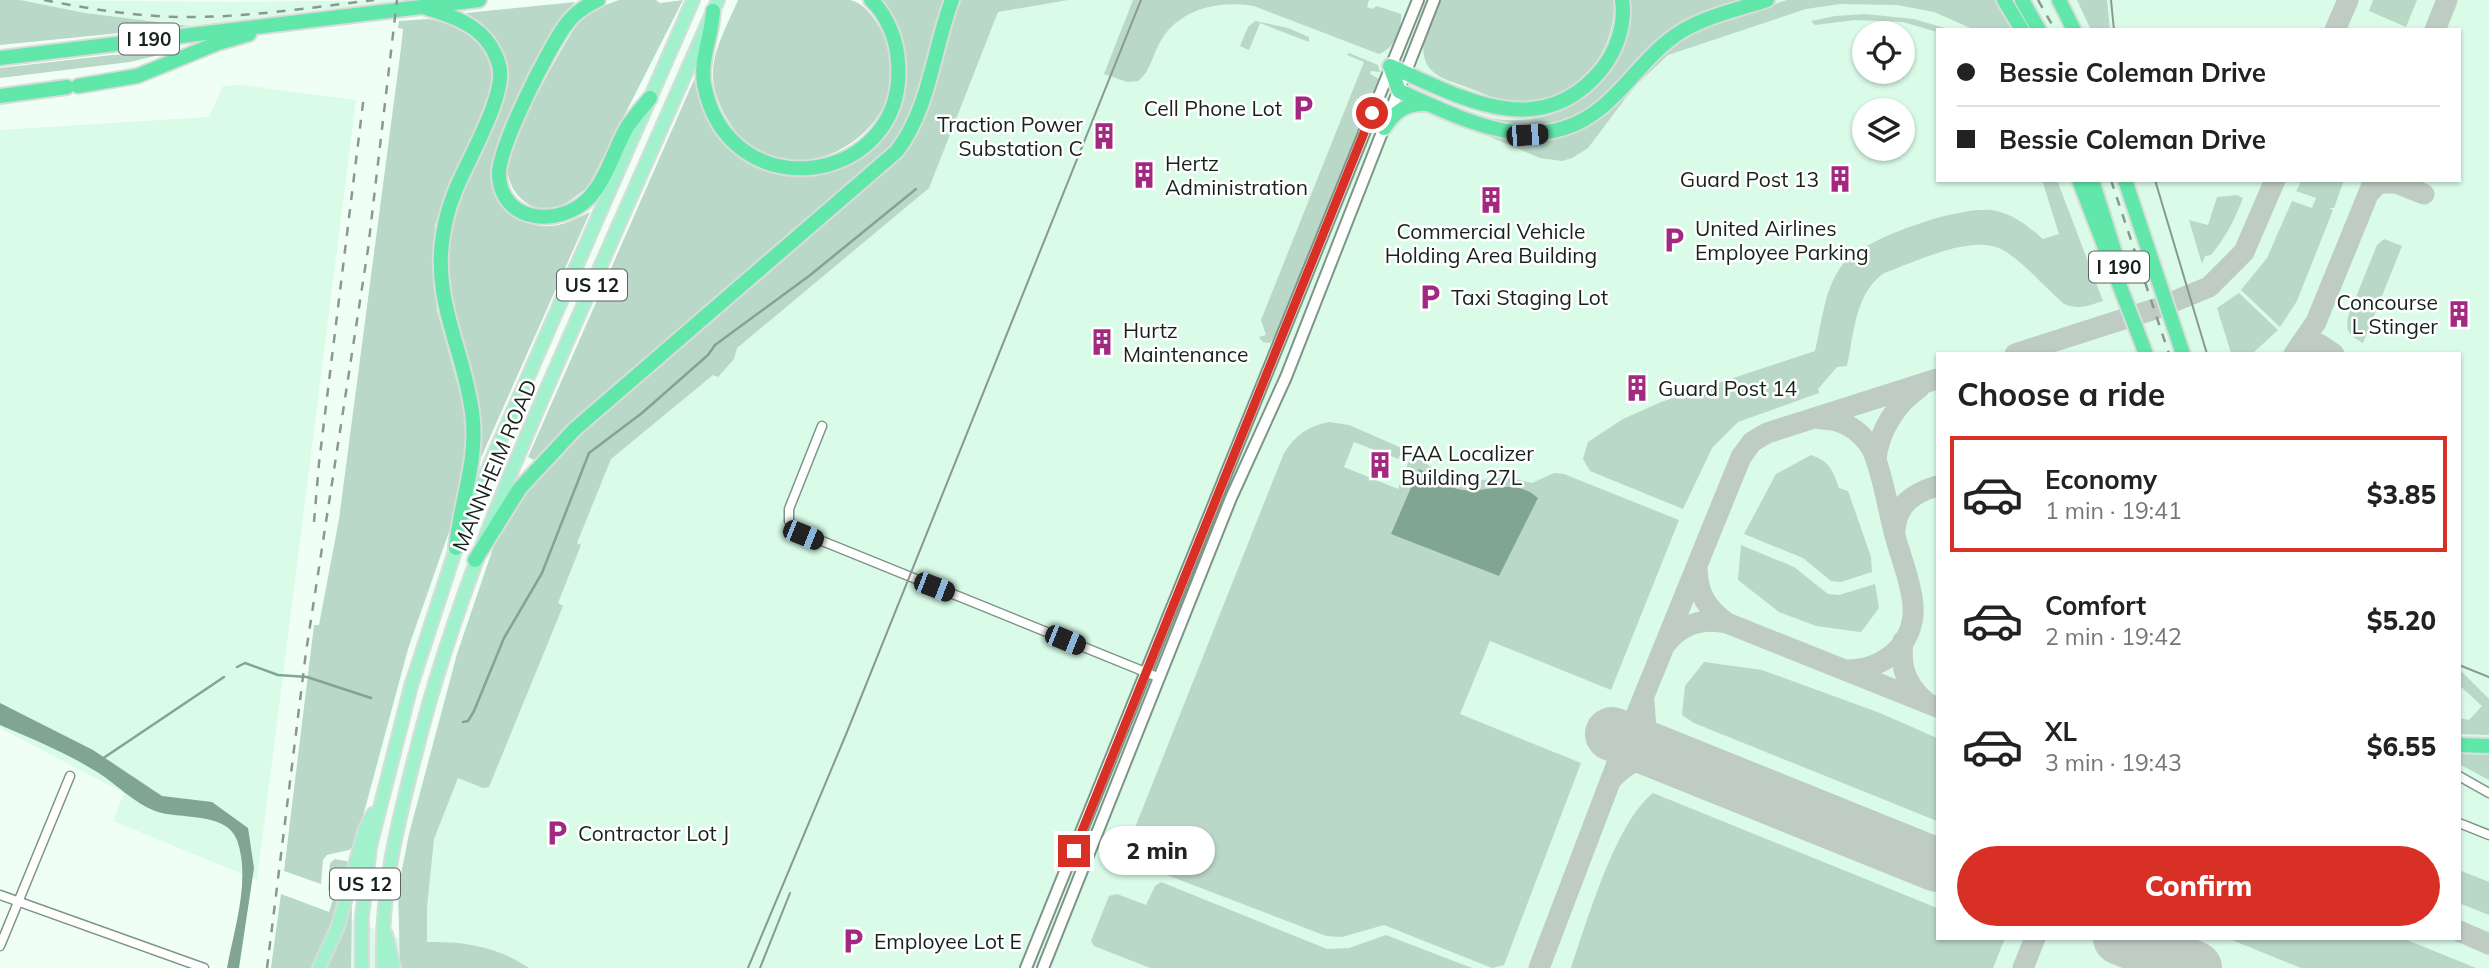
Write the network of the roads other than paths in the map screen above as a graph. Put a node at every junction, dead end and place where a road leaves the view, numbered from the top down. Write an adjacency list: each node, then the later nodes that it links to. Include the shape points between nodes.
1 (479, 0): 14 (highway, I 190)
2 (598, 0): 24 (highway, via 576,13 555,40 502,155 499,178 510,202 534,217 560,216 577,208 596,188 627,127)
3 (693, 0): 24 (main road, MANNHEIM ROAD / US 12)
4 (871, 0): 13 (highway, via 889,25 898,53 898,86 886,121 867,144 843,161 798,171 740,148 717,122 704,81 704,55)
5 (952, 0): 35 (highway, via 919,113 897,151 567,437 520,488)
6 (1418, 0): 20 (street)
7 (1434, 0): 21 (street)
8 (1622, 0): 21 (highway, via 1622,24 1605,66 1570,97 1547,106 1525,110 1487,106)
9 (1768, 0): 25 (highway, via 1684,30 1601,108 1566,128 1513,134)
10 (2004, 0): 16 (highway)
11 (2022, 0): 17 (highway)
12 (2059, 0): 18 (highway)
13 (715, 6): 35 (main road, MANNHEIM ROAD / US 12, via 526,433)
14 (424, 7): 15 (highway, I 190); 34 (highway, via 471,24 493,50 501,77 454,194 441,254 445,312 474,428 471,474)
15 (298, 21): 19 (highway, I 190); 23 (highway, via 218,43 137,76)
16 (2021, 28)
17 (2038, 28)
18 (2073, 28)
19 (0, 58)
20 (1390, 66): 21 (highway); 22 (highway); 36 (street)
21 (1406, 73): 22 (street)
22 (1399, 91): 25 (highway); 26 (street)
23 (0, 96)
24 (650, 97): 34 (main road, MANNHEIM ROAD / US 12)
25 (1429, 105): 26 (highway, via 1413,104 1398,110)
26 (1384, 128): 37 (street)
27 (2080, 182): 30 (highway)
28 (2093, 182): 31 (highway, I 190)
29 (2126, 182): 32 (highway, I 190)
30 (2145, 352)
31 (2145, 352)
32 (2182, 352)
33 (822, 426): 36 (street, via 789,509 795,530)
34 (456, 548): 43 (main road, MANNHEIM ROAD / US 12, via 411,686)
35 (475, 560): 48 (main road, MANNHEIM ROAD / US 12, via 436,677 405,794 391,849)
36 (1146, 672): 37 (street); 55 (street)
37 (1160, 678): 56 (street)
38 (2461, 745): 39 (highway)
39 (2489, 746)
40 (70, 776): 47 (street)
41 (2461, 777): 42 (street)
42 (2489, 793)
43 (381, 802): 51 (main road, via 365,828 338,926); 52 (main road, MANNHEIM ROAD / US 12, via 364,889)
44 (2461, 824): 45 (street)
45 (2489, 834)
46 (0, 895): 47 (street)
47 (18, 901): 49 (street); 50 (street)
48 (382, 924): 53 (main road, MANNHEIM ROAD / US 12); 54 (main road)
49 (0, 946)
50 (204, 968)
51 (319, 968)
52 (362, 968)
53 (383, 968)
54 (394, 968)
55 (1027, 968)
56 (1043, 968)

